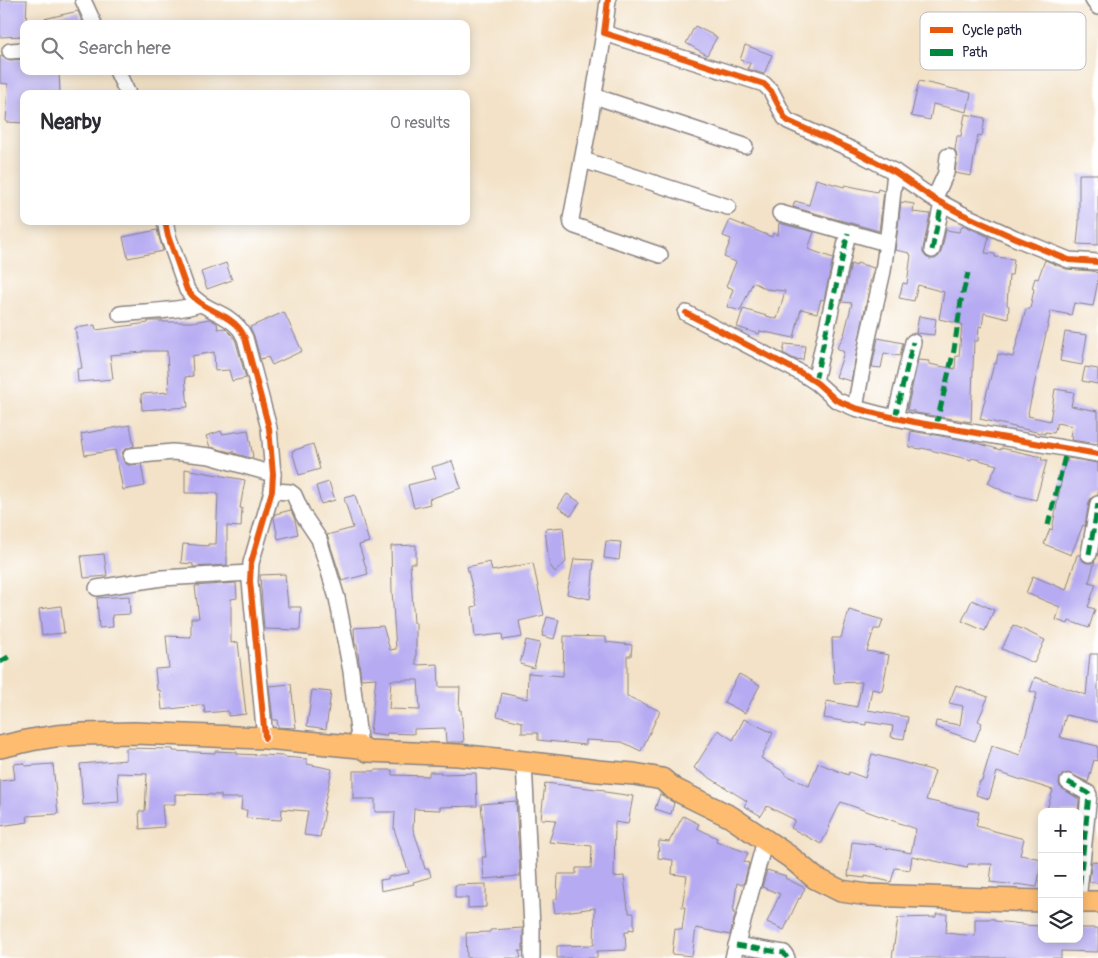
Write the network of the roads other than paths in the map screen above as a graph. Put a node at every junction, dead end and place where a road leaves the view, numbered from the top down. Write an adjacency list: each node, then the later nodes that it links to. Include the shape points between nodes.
1 (83, 0): 5 (street)
2 (608, 0): 6 (street)
3 (1093, 0): 4 (street)
4 (1098, 7)
5 (92, 20)
6 (604, 33): 9 (street); 13 (street, via 764,84 788,121)
7 (119, 75): 8 (street)
8 (126, 90)
9 (594, 96): 10 (street); 12 (street)
10 (745, 146)
11 (948, 156): 14 (street, via 946,173 937,193)
12 (583, 160): 16 (street); 22 (street, via 572,224)
13 (895, 172): 14 (street); 20 (street)
14 (928, 195): 15 (street)
15 (942, 203): 21 (street); 23 (street, via 1070,260)
16 (728, 207)
17 (780, 213): 19 (street)
18 (166, 225): 24 (street, via 187,290)
19 (848, 233): 20 (street); 28 (street)
20 (886, 244): 29 (street)
21 (932, 250)
22 (660, 255)
23 (1098, 262)
24 (200, 304): 25 (street); 33 (street, via 232,321 245,338 269,428)
25 (120, 314)
26 (686, 314): 28 (street)
27 (913, 342): 30 (street)
28 (814, 381): 29 (street, via 836,400)
29 (854, 408): 30 (street)
30 (895, 418): 31 (street)
31 (1098, 454)
32 (131, 456): 33 (street, via 173,452 210,456)
33 (273, 474): 34 (street)
34 (272, 491): 37 (street); 40 (street, via 294,495 319,539 337,598 351,671)
35 (1098, 504): 36 (street)
36 (1088, 554)
37 (250, 573): 38 (street, via 162,578); 39 (street)
38 (97, 588)
39 (264, 738): 40 (highway); 41 (highway, via 135,732 82,734)
40 (360, 746): 42 (highway, via 368,750)
41 (0, 747)
42 (524, 762): 44 (highway, via 662,779); 50 (street)
43 (1068, 782): 45 (street, via 1090,796)
44 (765, 840): 46 (highway, via 814,878 841,890 877,895); 49 (street)
45 (1083, 856)
46 (1038, 901)
47 (1083, 902): 48 (highway)
48 (1098, 902)
49 (734, 952): 51 (street, via 784,953)
50 (532, 958)
51 (787, 958)

